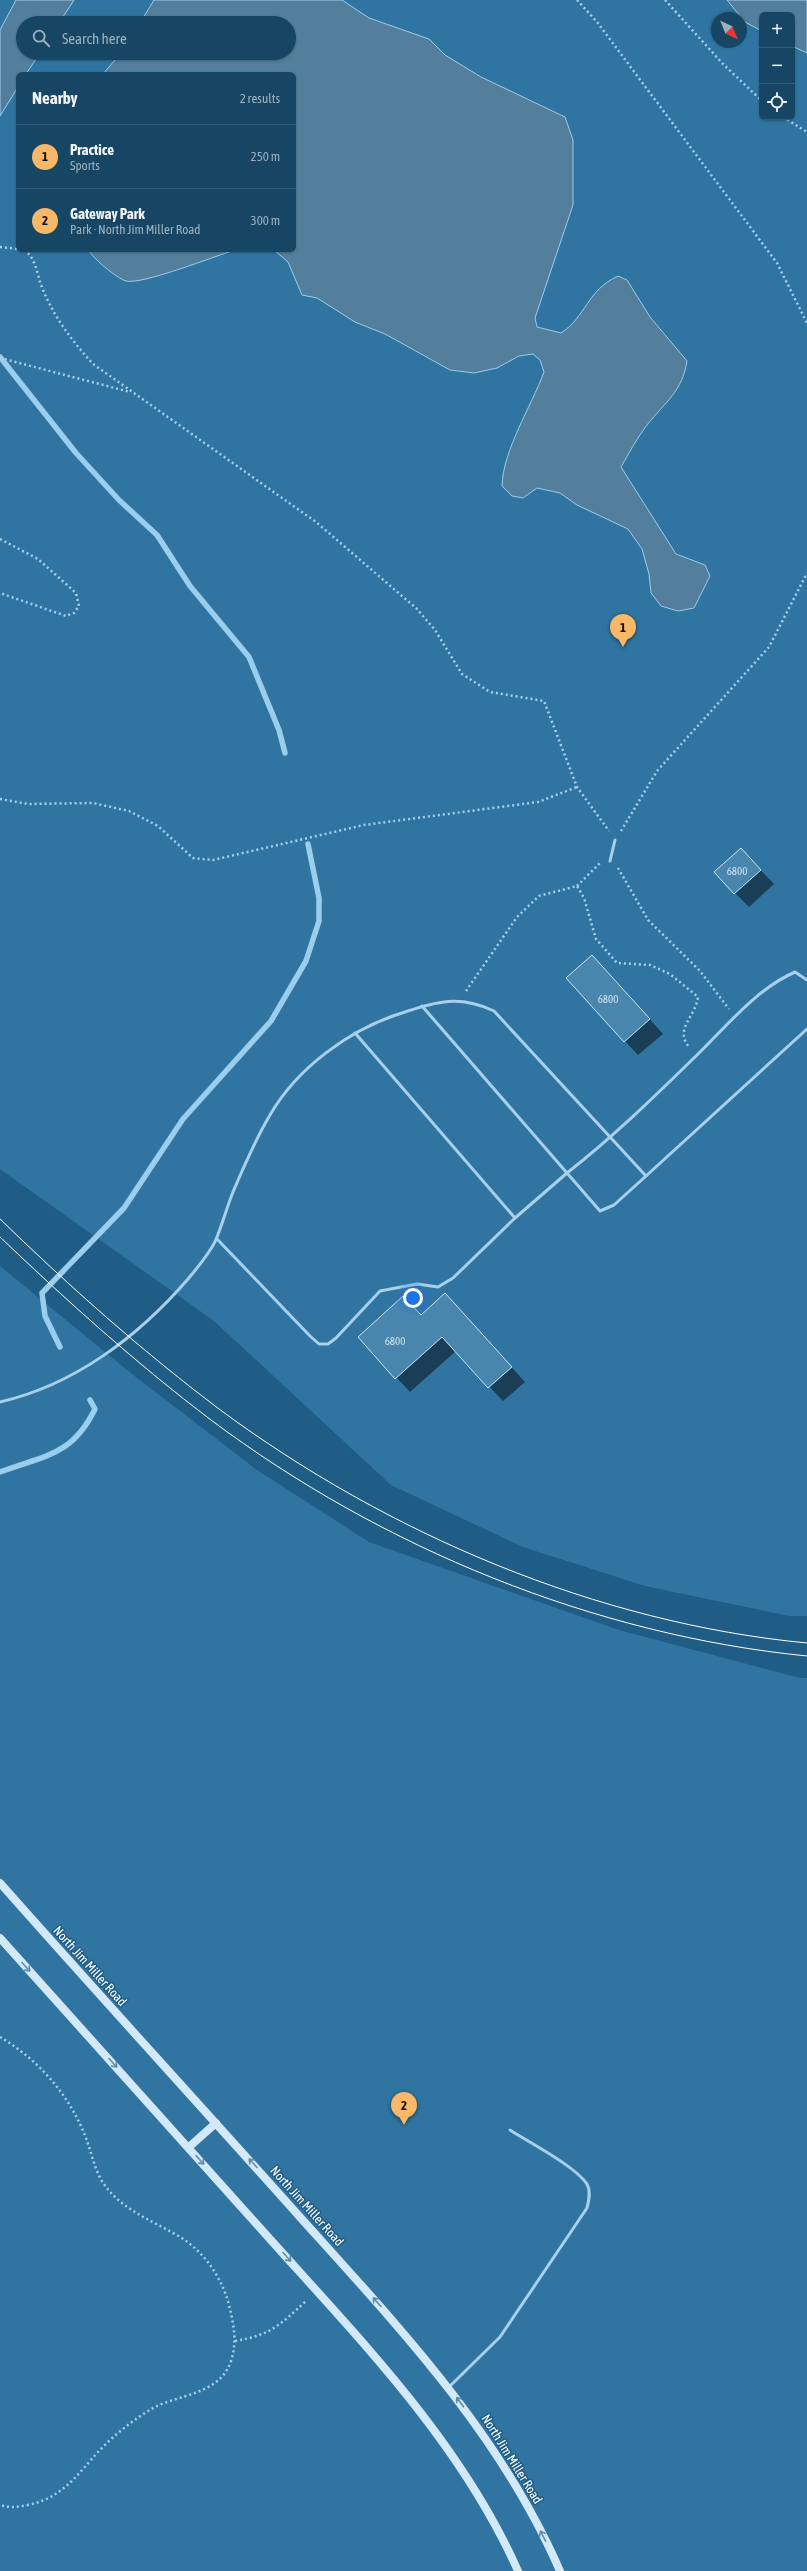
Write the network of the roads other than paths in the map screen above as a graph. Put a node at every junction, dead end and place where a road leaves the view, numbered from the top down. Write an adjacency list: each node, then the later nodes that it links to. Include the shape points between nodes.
1 (615, 840): 2 (lane)
2 (610, 861)
3 (807, 980): 7 (lane, via 795,972 779,979 736,1017)
4 (422, 1006): 6 (lane); 7 (lane, via 459,1001 476,1003 494,1011); 8 (lane)
5 (807, 1029): 9 (lane)
6 (355, 1033): 10 (lane); 11 (lane, via 319,1059 290,1088 271,1114 251,1150 226,1208)
7 (611, 1139): 8 (lane); 9 (lane)
8 (567, 1173): 9 (lane, via 600,1211 614,1205); 10 (lane)
9 (646, 1176)
10 (516, 1218): 11 (lane, via 453,1278 438,1287 417,1284 380,1291 328,1344 319,1344 310,1336)
11 (217, 1239): 12 (lane, via 172,1296 107,1354 72,1376 26,1396)
12 (0, 1402)
13 (0, 1883): 15 (main road, North Jim Miller Road)
14 (0, 1938): 17 (main road, one-way to 17)
15 (216, 2123): 17 (main road); 18 (main road, North Jim Miller Road, one-way to 15, via 415,2345)
16 (510, 2130): 18 (lane, via 577,2173 587,2185 590,2196 587,2208 500,2337)
17 (189, 2148): 19 (main road, one-way to 19, via 351,2329 433,2428 465,2473)
18 (449, 2387): 20 (main road, North Jim Miller Road, one-way to 18, via 525,2499 488,2440)
19 (518, 2571)
20 (560, 2571)

